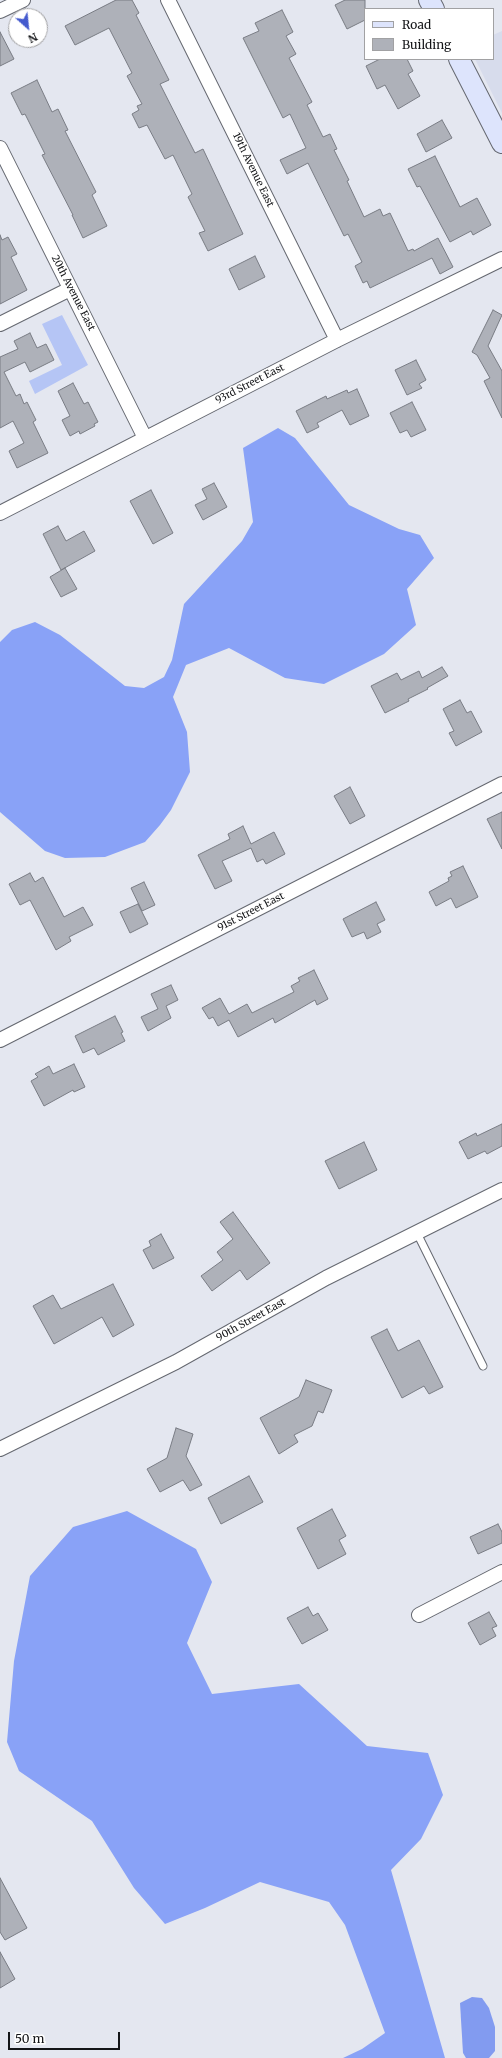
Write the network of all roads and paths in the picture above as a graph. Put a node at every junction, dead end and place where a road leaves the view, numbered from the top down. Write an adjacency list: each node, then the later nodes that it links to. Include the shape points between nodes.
1 (23, 0): 3 (street)
2 (168, 0): 10 (street, 19th Avenue East)
3 (0, 11)
4 (460, 60): 5 (main road)
5 (502, 143)
6 (0, 148): 8 (street, 20th Avenue East)
7 (502, 260): 10 (street, 93rd Street East)
8 (70, 289): 9 (street); 11 (street, 20th Avenue East)
9 (0, 324)
10 (337, 340): 11 (street, 93rd Street East)
11 (145, 438): 12 (street, 93rd Street East)
12 (0, 513)
13 (502, 784): 14 (street, 91st Street East)
14 (0, 1040)
15 (502, 1190): 16 (street, 90th Street East)
16 (417, 1232): 17 (lane); 18 (street, 90th Street East, via 326,1278 176,1362)
17 (483, 1366)
18 (0, 1449)
19 (502, 1572): 20 (street)
20 (419, 1615)

